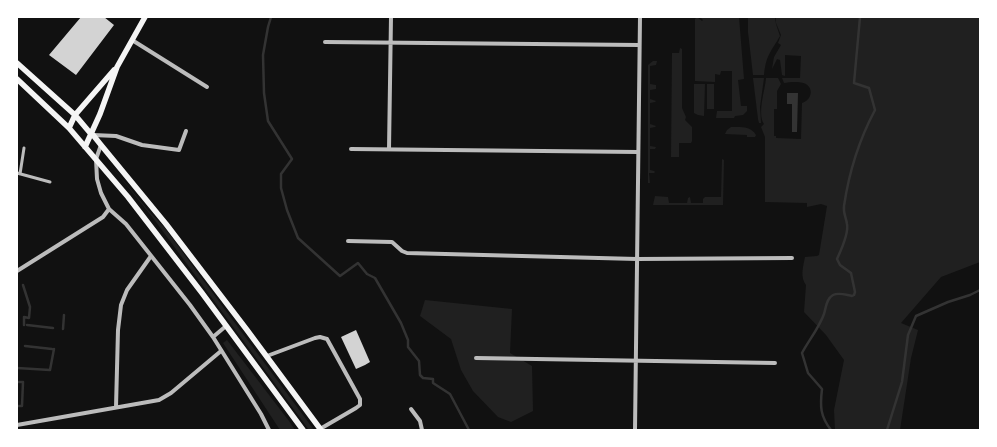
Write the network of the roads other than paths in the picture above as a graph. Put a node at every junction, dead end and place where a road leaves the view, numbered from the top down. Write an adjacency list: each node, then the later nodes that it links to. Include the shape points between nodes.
1 (145, 17): 4 (main road)
2 (391, 17): 6 (street)
3 (640, 17): 7 (street)
4 (132, 40): 9 (main road); 11 (street)
5 (325, 42): 6 (street)
6 (391, 42): 7 (street); 20 (street)
7 (639, 45): 21 (street)
8 (17, 63): 12 (main road)
9 (117, 67): 12 (main road); 15 (main road)
10 (17, 79): 13 (main road)
11 (207, 87)
12 (76, 115): 13 (main road); 15 (main road)
13 (69, 128): 17 (main road)
14 (186, 131): 15 (street, via 179,150 142,145 116,136)
15 (92, 135): 16 (main road); 17 (main road)
16 (101, 145): 22 (street); 34 (main road, via 166,224)
17 (85, 147): 22 (main road)
18 (24, 148): 23 (street)
19 (351, 149): 20 (street)
20 (389, 149): 21 (street)
21 (638, 152): 29 (street)
22 (96, 159): 25 (street, via 98,186); 31 (main road)
23 (19, 173): 24 (street)
24 (50, 182)
25 (109, 209): 27 (street, via 126,224); 30 (street, via 103,217)
26 (348, 241): 29 (street, via 392,242 407,253)
27 (151, 256): 32 (street); 38 (street, via 126,290 121,305)
28 (792, 258): 29 (street)
29 (637, 259): 36 (street)
30 (17, 271)
31 (226, 326): 32 (street); 43 (main road)
32 (213, 337): 33 (street)
33 (221, 351): 38 (street, via 159,400); 42 (street)
34 (267, 356): 41 (main road); 41 (street, via 320,336 327,339 360,399 360,405)
35 (476, 358): 36 (street)
36 (636, 361): 37 (street); 45 (street)
37 (775, 363)
38 (116, 407): 40 (street)
39 (411, 409): 44 (street, via 420,421)
40 (17, 425)
41 (320, 429)
42 (269, 430)
43 (303, 430)
44 (422, 430)
45 (635, 430)

